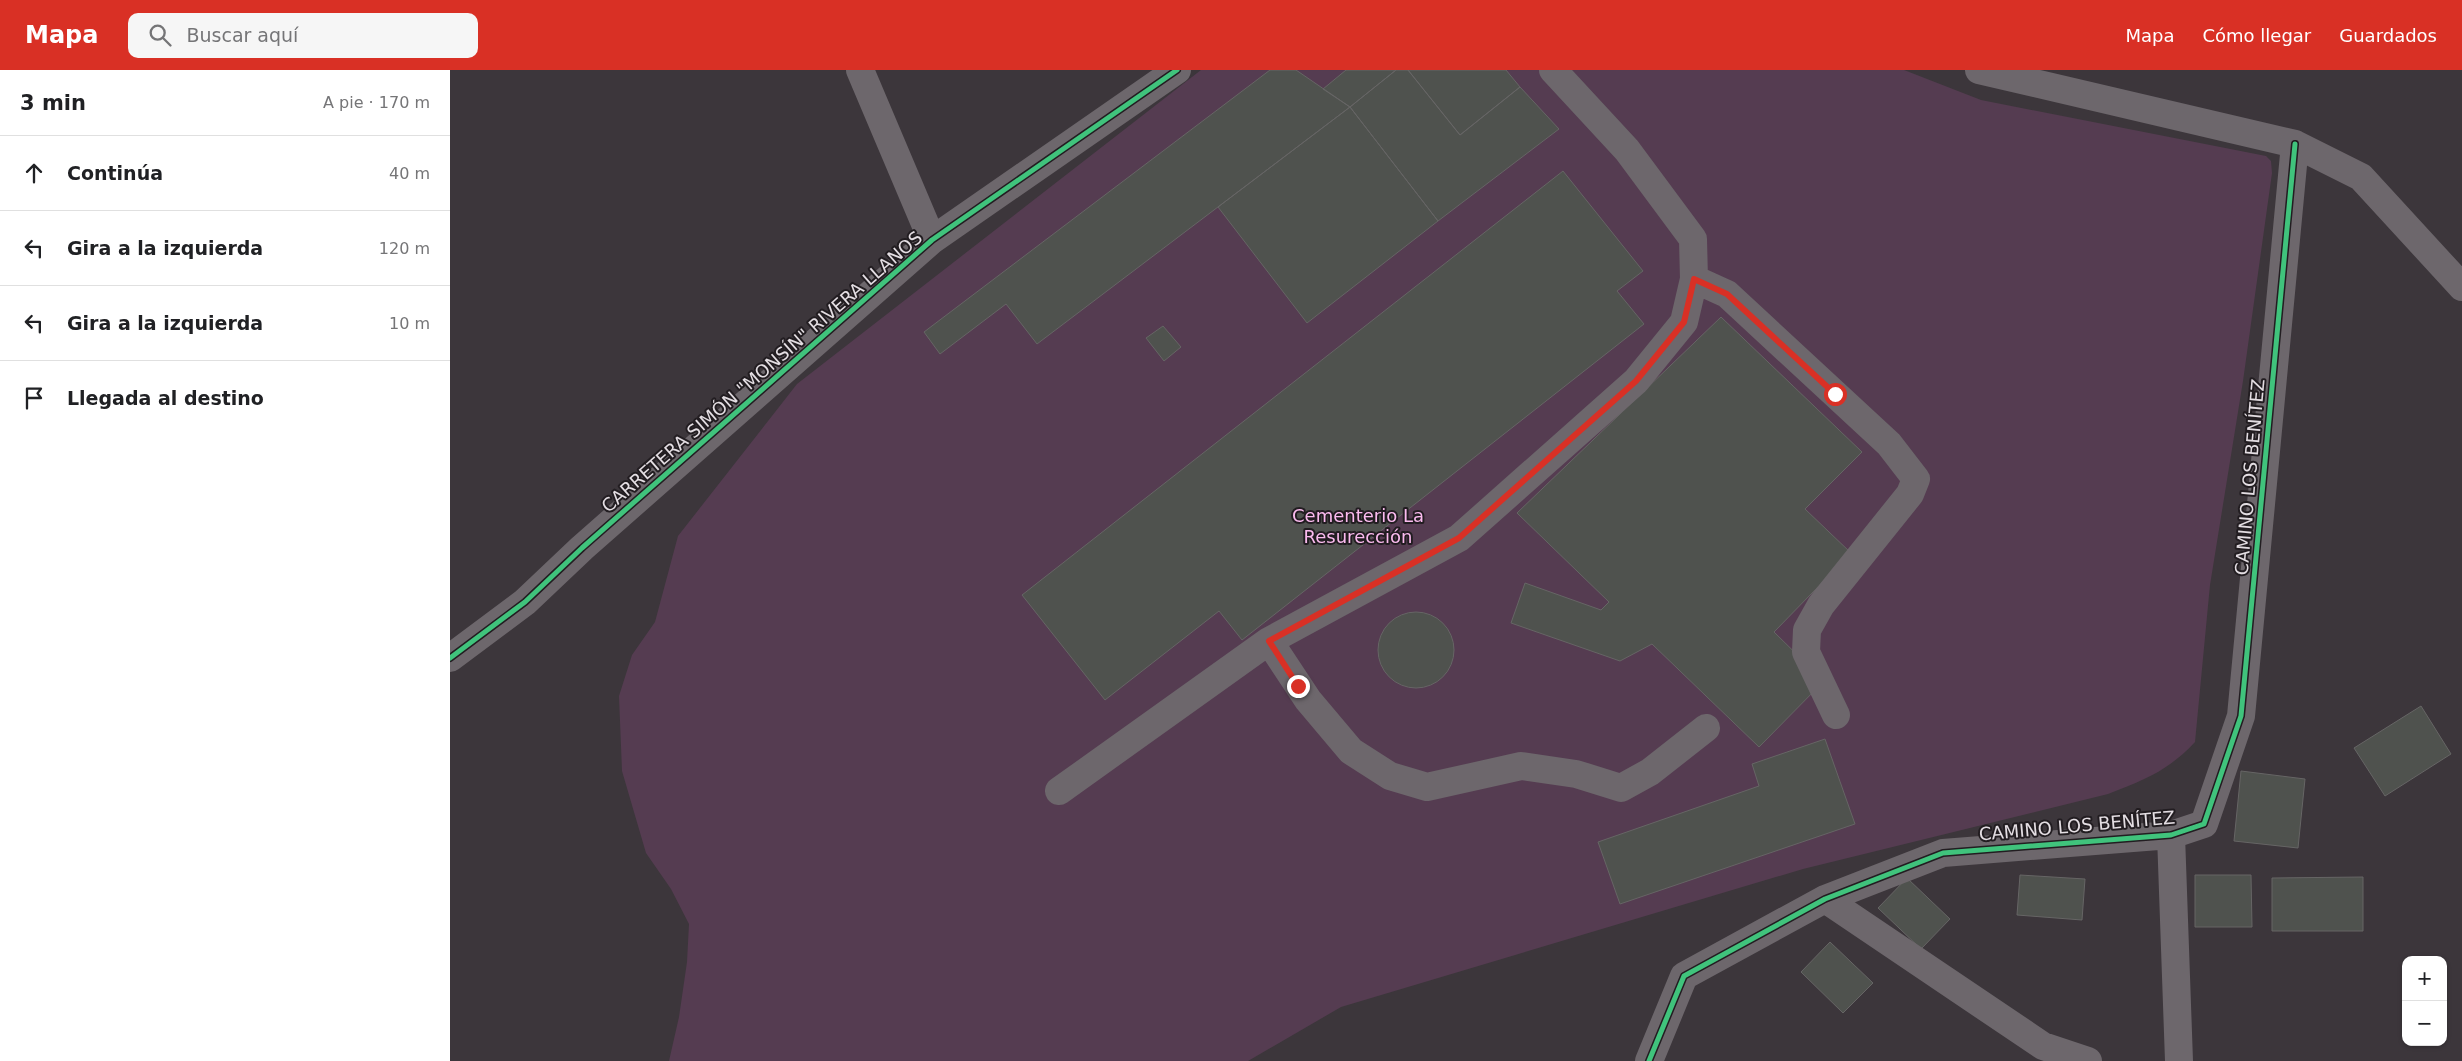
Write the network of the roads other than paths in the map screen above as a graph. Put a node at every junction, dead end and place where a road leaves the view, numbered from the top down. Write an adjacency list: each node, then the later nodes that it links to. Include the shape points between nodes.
1 (860, 70): 6 (street)
2 (1177, 70): 6 (street, CARRETERA SIMÓN "MONSÍN" RIVERA LLANOS)
3 (1553, 70): 7 (street, via 1627,150 1693,239)
4 (1979, 70): 5 (street)
5 (2295, 144): 8 (street, via 2362,177); 14 (street, CAMINO LOS BENÍTEZ, via 2241,716 2204,824)
6 (932, 240): 10 (street, CARRETERA SIMÓN "MONSÍN" RIVERA LLANOS, via 525,602)
7 (1694, 279): 9 (street, via 1684,322 1636,381 1459,538); 11 (street, via 1727,294 1889,444 1916,479 1910,494 1821,605 1807,630 1806,652)
8 (2462, 287)
9 (1269, 641): 12 (street, via 1308,700 1351,751 1390,776 1427,786 1521,766 1576,774 1621,788 1650,772); 13 (street)
10 (450, 658)
11 (1836, 715)
12 (1706, 728)
13 (1059, 791)
14 (2171, 835): 15 (street, CAMINO LOS BENÍTEZ, via 1943,853); 18 (street)
15 (1824, 899): 16 (street, CAMINO LOS BENÍTEZ, via 1684,976); 17 (street, via 2043,1046)
16 (1649, 1061)
17 (2088, 1061)
18 (2179, 1061)

